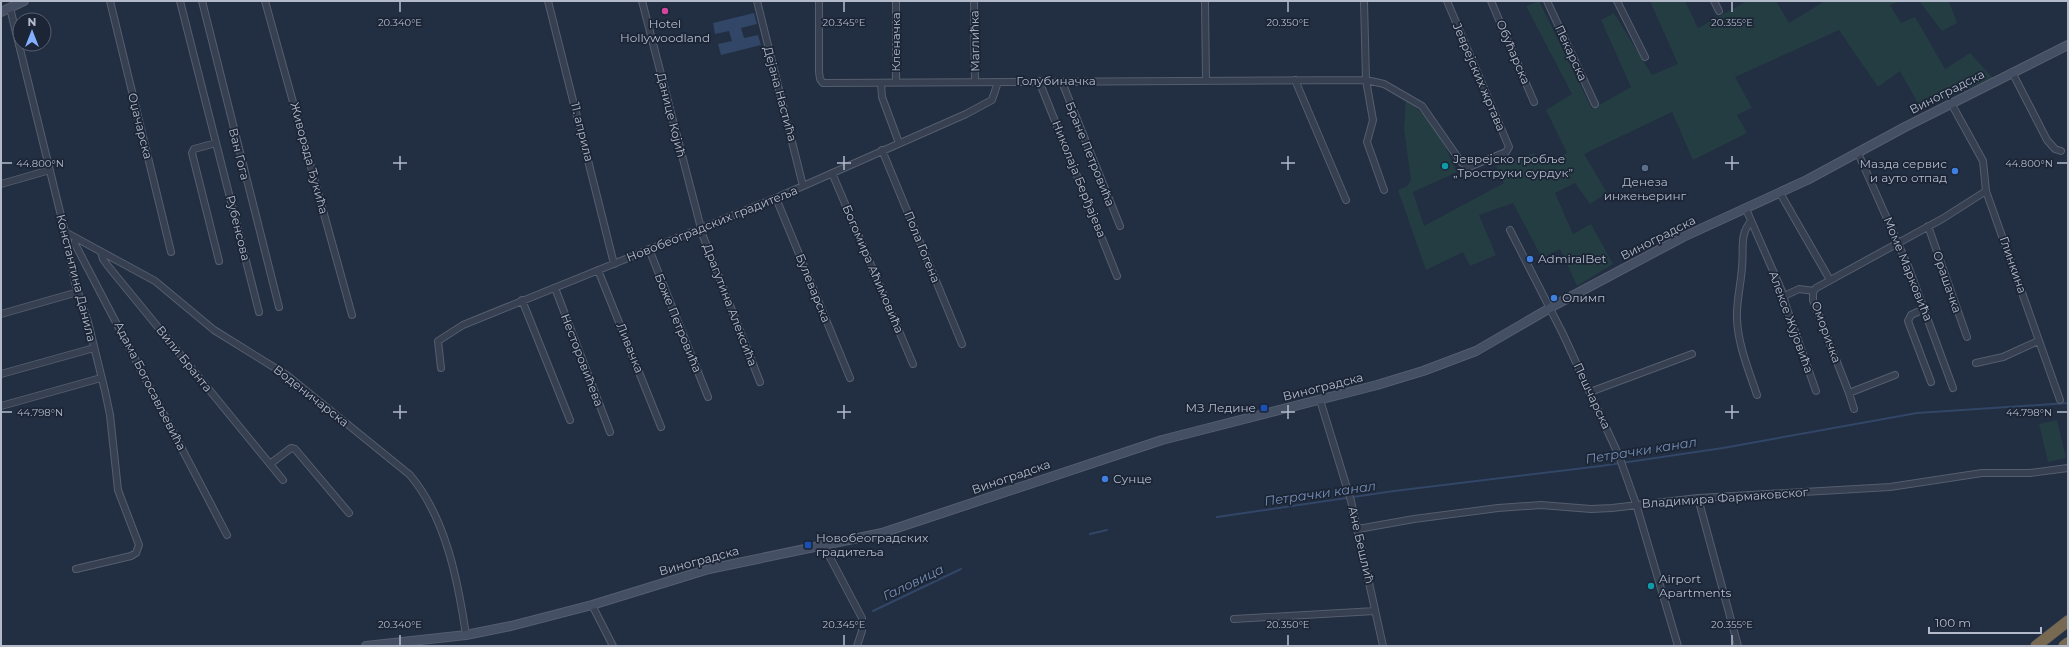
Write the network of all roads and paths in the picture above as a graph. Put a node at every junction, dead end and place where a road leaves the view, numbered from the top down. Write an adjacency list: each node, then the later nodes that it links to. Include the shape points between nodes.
1 (24, 1): 19 (street)
2 (110, 1): 63 (street, Оџачарска)
3 (180, 1): 38 (street, Рубенсова)
4 (202, 1): 74 (street, Ван Гога)
5 (265, 1): 79 (street, Живорада Ђукића)
6 (548, 1): 65 (street, 11. априла)
7 (642, 1): 56 (street, Данице Којић)
8 (757, 1): 46 (street, Дејана Настића)
9 (819, 1): 33 (street, Голубиначка, via 820,79 823,83)
10 (896, 1): 29 (street, Кленачка)
11 (974, 1): 30 (street, Маглићка)
12 (1205, 1): 25 (street)
13 (1364, 1): 27 (street)
14 (1448, 1): 41 (street, Јеврејских жртава, via 1508,147)
15 (1491, 1): 34 (street, Обућарска)
16 (1547, 1): 35 (street, Пекарска)
17 (1617, 1): 23 (street)
18 (1714, 1): 20 (street)
19 (10, 8): 21 (street); 43 (street, Константина Данила)
20 (1719, 11)
21 (1, 12)
22 (2068, 45): 24 (street, Виноградска)
23 (1645, 57)
24 (2012, 72): 36 (street, Виноградска); 40 (street, via 2047,140 2055,149)
25 (1206, 80): 26 (street, Голубиначка); 32 (street, Голубиначка)
26 (1294, 80): 27 (street, Голубиначка); 51 (street)
27 (1366, 80): 41 (street, Голубиначка, via 1387,86 1422,106 1465,166 1473,166); 47 (street, via 1372,120 1367,146)
28 (1039, 81): 31 (street, Голубиначка); 32 (street, Голубиначка); 67 (street, Николаја Берђајева)
29 (896, 82): 30 (street, Голубиначка); 33 (street, Голубиначка)
30 (975, 82): 31 (street, Голубиначка)
31 (998, 82): 37 (street, Новобеоградских градитеља, via 994,97 988,104)
32 (1062, 82): 54 (street, Бране Петровића)
33 (881, 83): 37 (street, via 882,97)
34 (1534, 102)
35 (1594, 104)
36 (1951, 104): 42 (street, Виноградска); 48 (street, Глинкина, via 1983,161)
37 (899, 142): 39 (street, Новобеоградских градитеља)
38 (216, 143): 64 (street, via 194,149 192,154); 77 (street, Рубенсова)
39 (882, 150): 44 (street, Новобеоградских градитеља); 82 (street, Пола Гогена)
40 (2062, 151)
41 (1506, 152)
42 (1858, 153): 49 (street, Виноградска); 60 (street, Моме Марковића)
43 (50, 170): 45 (street); 58 (street, Константина Данила)
44 (832, 173): 46 (street, Новобеоградских градитеља); 86 (street, Богомира Аћимовића)
45 (1, 184)
46 (803, 186): 50 (street, Новобеоградских градитеља)
47 (1384, 190)
48 (1986, 191): 55 (street, Оморичка); 81 (street, Глинкина)
49 (1780, 193): 52 (street, Виноградска); 68 (street)
50 (776, 198): 56 (street, Новобеоградских градитеља); 91 (street, Булеварска)
51 (1346, 200)
52 (1746, 209): 53 (street, Алексе Жујовића); 75 (street, Виноградска, via 1683,237)
53 (1752, 221): 72 (street, Алексе Жујовића); 98 (street, via 1746,227 1742,238 1743,266 1737,321)
54 (1120, 226)
55 (1928, 226): 60 (street, Оморичка); 80 (street, Орашачка)
56 (701, 228): 61 (street, Новобеоградских градитеља); 92 (street, Драгутина Алексића)
57 (1510, 230): 75 (street, Пешчарска)
58 (64, 232): 59 (street, Воденичарска); 71 (street, Константина Данила)
59 (75, 238): 62 (street, Воденичарска); 114 (street, Адама Богосављевића, via 75,244)
60 (1899, 242): 68 (street, Оморичка); 76 (street, Моме Марковића)
61 (649, 249): 65 (street, Новобеоградских градитеља); 99 (street, Боже Петровића)
62 (101, 252): 107 (street, Вили Бранта, via 108,266); 121 (street, Воденичарска, via 150,277 214,330 282,371 410,475 422,492 441,531 455,578)
63 (171, 252)
64 (218, 261)
65 (614, 264): 66 (street, Новобеоградских градитеља)
66 (598, 270): 69 (street, Новобеоградских градитеља); 105 (street, Ливачка)
67 (1118, 276)
68 (1830, 280): 70 (street, Оморичка)
69 (554, 288): 73 (street, Новобеоградских градитеља); 106 (street, Несторовићева)
70 (1814, 290): 72 (street, via 1799,289); 97 (street, Оморичка, via 1813,300)
71 (78, 292): 78 (street); 83 (street, Константина Данила)
72 (1784, 296): 95 (street, Алексе Жујовића)
73 (522, 300): 87 (street, Новобеоградских градитеља, via 471,321 438,340); 104 (street)
74 (279, 307)
75 (1549, 309): 96 (street, Пешчарска); 100 (street, Виноградска, via 1476,351 1455,360)
76 (1924, 309): 93 (street, via 1911,316 1908,321); 94 (street, Моме Марковића)
77 (259, 312)
78 (1, 314)
79 (352, 315)
80 (1967, 337)
81 (2038, 341): 85 (street, via 2010,354); 101 (street, Глинкина)
82 (962, 344)
83 (94, 348): 88 (street); 90 (street, Константина Данила)
84 (1692, 354): 96 (street)
85 (1976, 363)
86 (913, 364)
87 (441, 368)
88 (1, 374)
89 (1895, 375): 97 (street)
90 (101, 378): 102 (street); 116 (street, Константина Данила, via 110,415 118,490 139,548 136,553 125,558)
91 (850, 378)
92 (760, 382)
93 (1931, 382)
94 (1953, 388)
95 (1816, 391)
96 (1590, 392): 111 (street, Пешчарска, via 1625,470)
97 (1849, 393): 103 (street, Оморичка)
98 (1757, 395)
99 (708, 397)
100 (1320, 400): 113 (street, Ане Бешлић); 115 (street, Виноградска, via 1162,440 882,533)
101 (2060, 400)
102 (1, 406)
103 (1854, 409)
104 (570, 420)
105 (661, 427)
106 (610, 432)
107 (270, 464): 109 (street, Вили Бранта); 112 (street, via 291,448 295,449)
108 (2068, 468): 110 (street, Владимира Фармаковског, via 2030,473 1982,473 1867,489)
109 (283, 480)
110 (1698, 498): 111 (street, Владимира Фармаковског); 128 (street)
111 (1636, 504): 113 (street, Владимира Фармаковског, via 1597,509 1540,506 1498,508); 127 (street, Пешчарска)
112 (349, 513)
113 (1358, 529): 118 (street, Ане Бешлић)
114 (226, 535)
115 (824, 546): 117 (street, Виноградска, via 709,569); 125 (street, via 862,618 862,631)
116 (76, 569)
117 (592, 605): 121 (street, Виноградска); 124 (street)
118 (1375, 611): 119 (street); 126 (street, Ане Бешлић)
119 (1234, 620)
120 (2068, 621): 129 (highway)
121 (466, 635): 123 (street, Виноградска)
122 (2068, 643): 130 (highway)
123 (366, 646)
124 (613, 646)
125 (857, 646)
126 (1383, 646)
127 (1678, 646)
128 (1738, 646)
129 (2036, 646)
130 (2064, 646)

